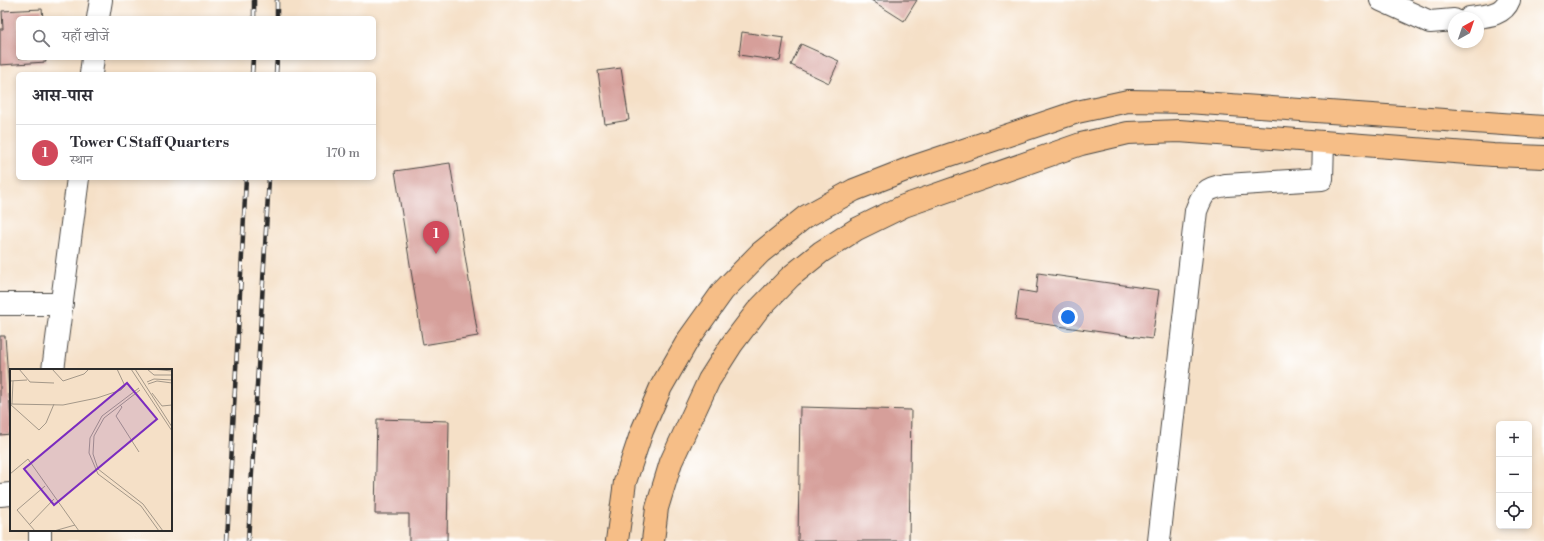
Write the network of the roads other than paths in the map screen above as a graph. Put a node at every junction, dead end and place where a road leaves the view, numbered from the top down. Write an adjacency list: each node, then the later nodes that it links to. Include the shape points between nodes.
1 (101, 0): 4 (street)
2 (1381, 0): 6 (street, via 1430,22)
3 (1509, 0): 5 (street, via 1495,15)
4 (98, 16)
5 (1484, 16)
6 (1448, 20)
7 (93, 60): 8 (street)
8 (91, 72)
9 (1544, 127): 18 (main road, via 1187,102 1128,101 1077,112 913,167 854,190 805,217 760,253 722,291 688,340 661,388 642,431 625,482)
10 (1323, 142): 11 (main road); 19 (main road, via 1179,131 1128,133 1081,144 911,204 857,229 821,252 790,277 757,311 732,344 709,380 671,462); 20 (street, via 1322,179 1212,187 1202,197 1196,212)
11 (1544, 157)
12 (78, 180): 14 (street)
13 (0, 304): 14 (street)
14 (62, 304): 15 (street)
15 (53, 369)
16 (10, 494): 17 (street)
17 (0, 495)
18 (617, 541)
19 (652, 541)
20 (1159, 541)

